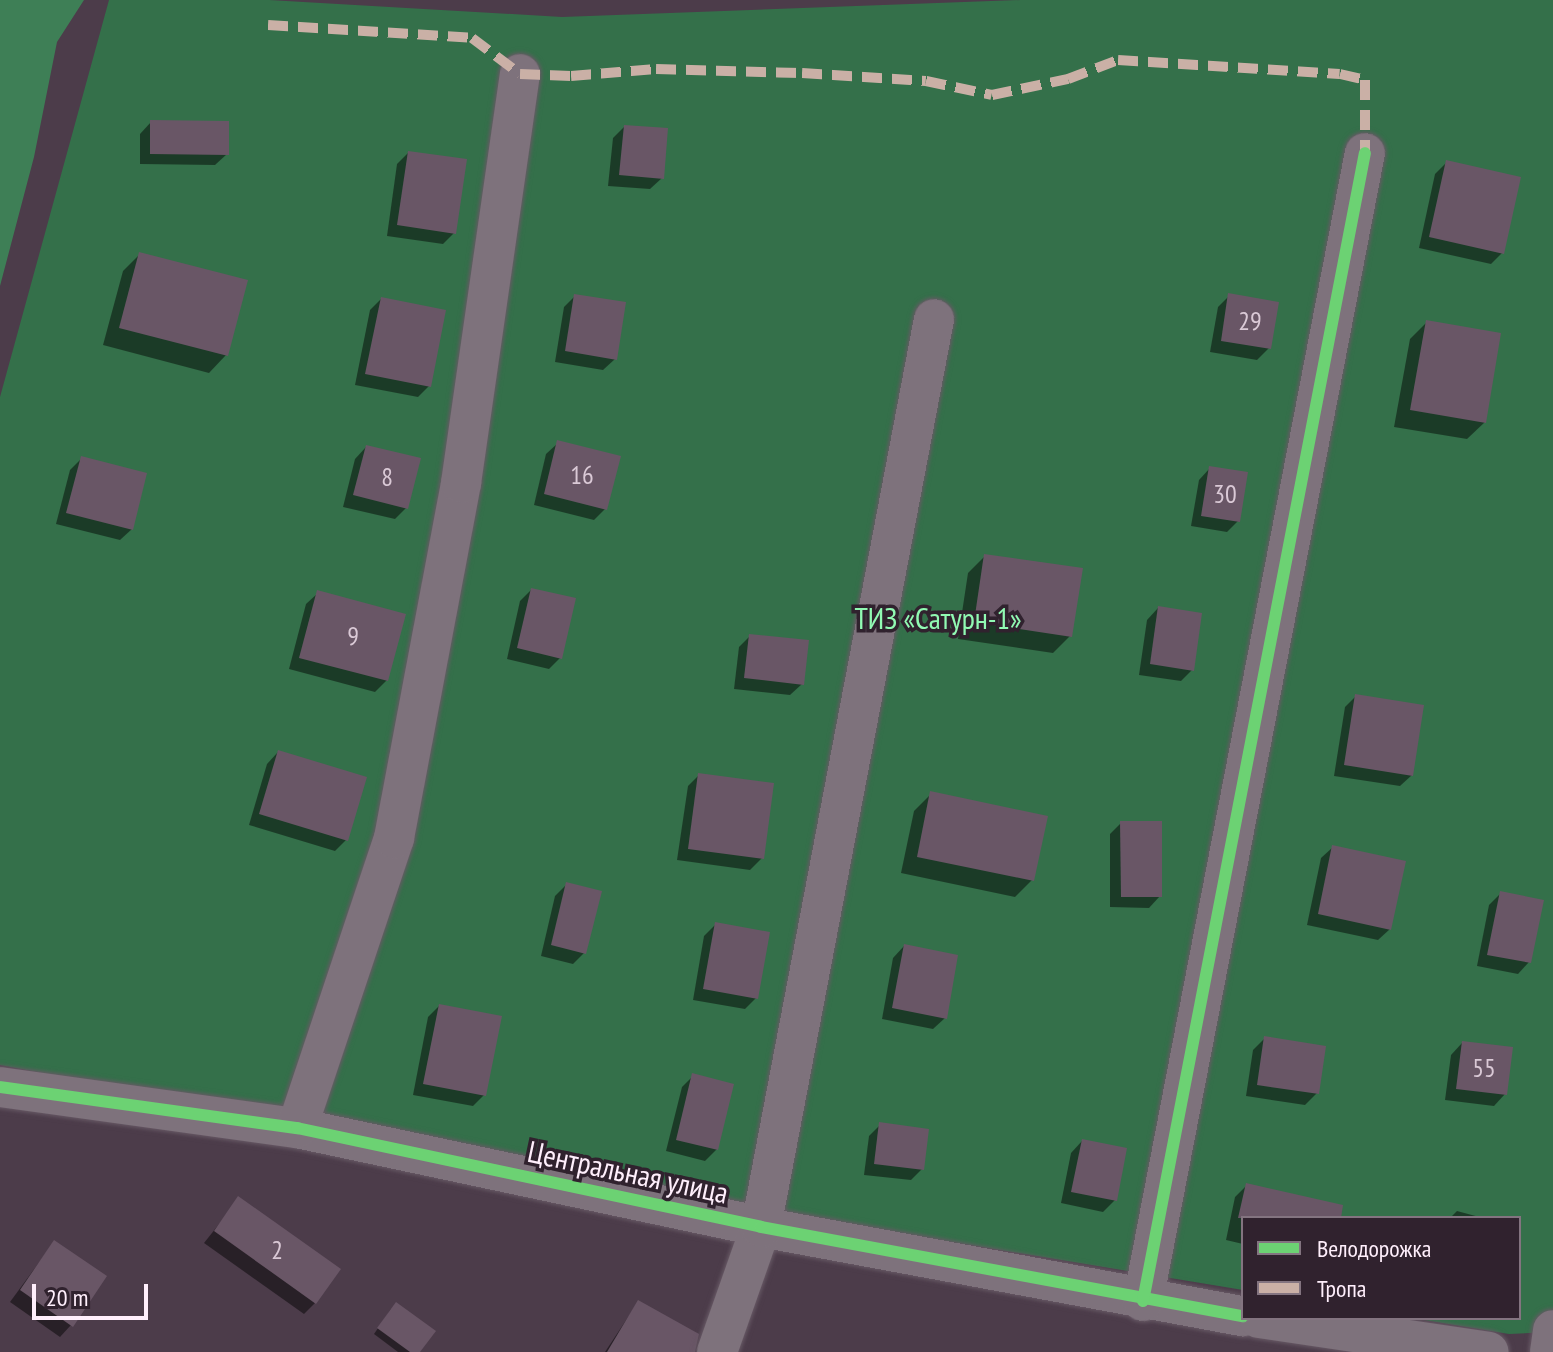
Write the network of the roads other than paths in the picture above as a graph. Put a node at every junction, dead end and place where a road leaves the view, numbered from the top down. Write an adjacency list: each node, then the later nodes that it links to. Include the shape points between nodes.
1 (520, 74): 5 (street, via 461,483 394,838)
2 (1365, 153): 7 (street)
3 (934, 319): 6 (street)
4 (5, 1097): 5 (street, Центральная улица)
5 (297, 1128): 6 (street, Центральная улица)
6 (761, 1227): 7 (street, Центральная улица); 11 (street)
7 (1143, 1301): 8 (street, Центральная улица)
8 (1241, 1316)
9 (1273, 1320): 12 (street)
10 (1553, 1330): 13 (street)
11 (717, 1352)
12 (1489, 1352)
13 (1550, 1352)

